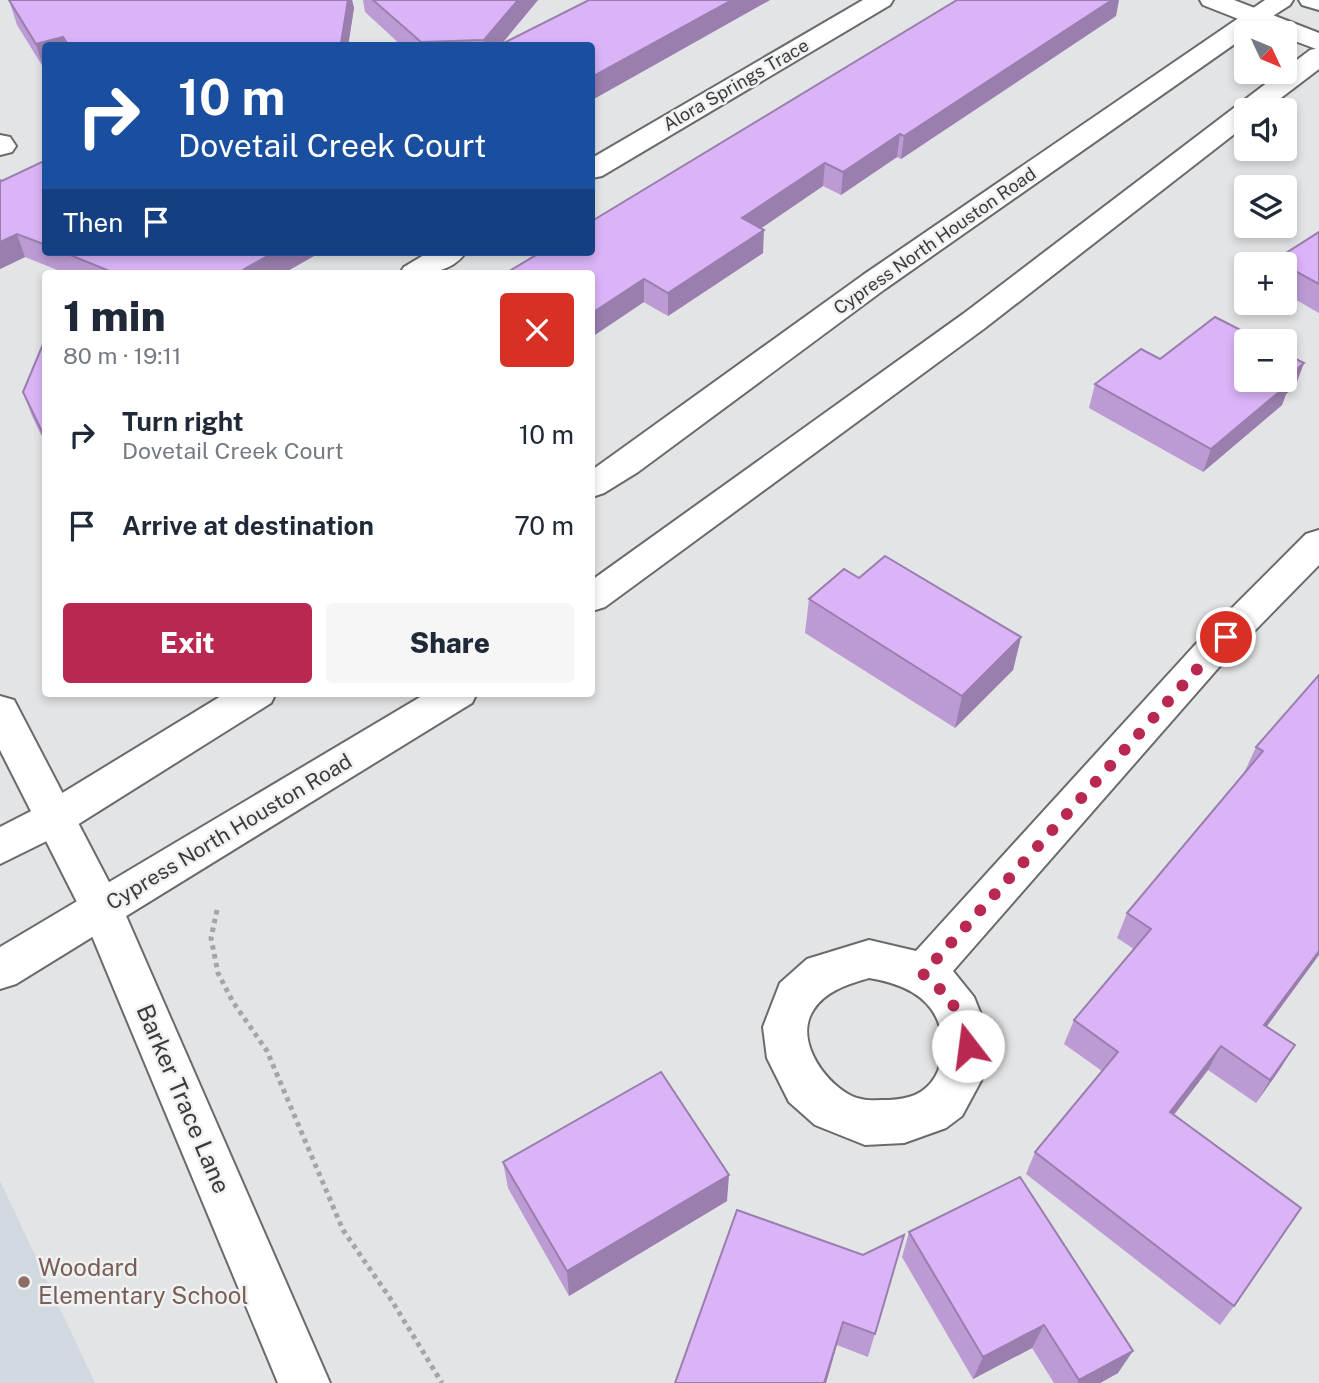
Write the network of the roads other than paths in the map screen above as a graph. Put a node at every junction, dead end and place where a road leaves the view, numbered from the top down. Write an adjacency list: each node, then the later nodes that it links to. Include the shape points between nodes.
1 (881, 0): 10 (main road, Alora Springs Trace)
2 (1212, 0): 5 (main road)
3 (1311, 0): 4 (main road)
4 (1319, 3)
5 (1269, 9): 6 (main road); 13 (main road, Cypress North Houston Road, via 886,274)
6 (1319, 42)
7 (1319, 56): 8 (main road)
8 (1264, 98)
9 (1234, 121): 15 (main road, via 974,321)
10 (595, 168)
11 (444, 256): 12 (main road)
12 (420, 270)
13 (595, 483)
14 (1319, 543): 23 (main road, via 1207,656)
15 (595, 596)
16 (251, 697): 19 (main road)
17 (451, 697): 21 (main road, Cypress North Houston Road)
18 (0, 711): 19 (main road, Barker Trace Lane)
19 (55, 818): 20 (main road); 21 (main road, Barker Trace Lane)
20 (0, 847)
21 (103, 909): 22 (main road, Cypress North Houston Road); 24 (main road, Barker Trace Lane)
22 (0, 970)
23 (923, 974)
24 (304, 1383)

